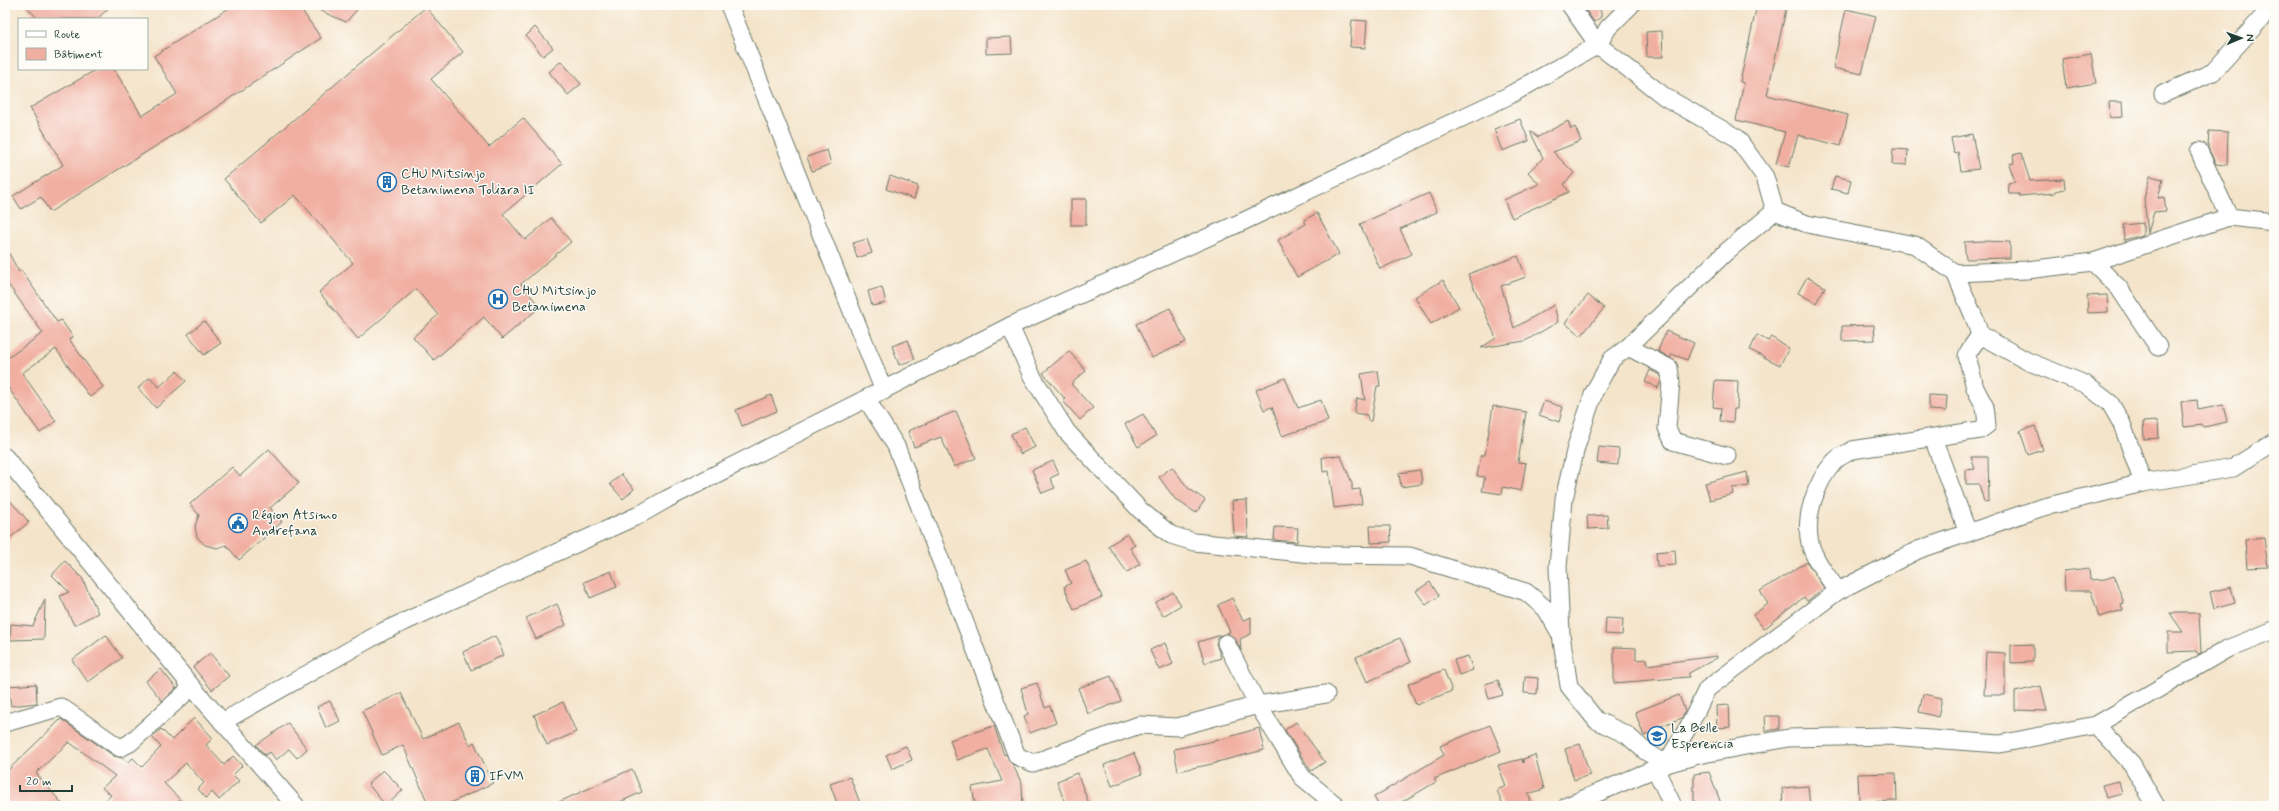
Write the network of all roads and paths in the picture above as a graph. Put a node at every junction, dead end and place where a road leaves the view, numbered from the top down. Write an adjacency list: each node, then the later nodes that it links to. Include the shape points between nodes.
1 (729, 5): 17 (street)
2 (1570, 5): 5 (street)
3 (1631, 5): 5 (street, via 1608,28)
4 (2274, 12): 6 (street, via 2269,10 2213,72)
5 (1598, 45): 8 (street, via 1665,97 1737,138 1765,177); 13 (street, via 1501,100)
6 (2163, 94)
7 (2199, 151): 9 (street)
8 (1775, 211): 12 (street, via 1807,224 1915,245); 15 (street, via 1726,252)
9 (2229, 217): 10 (street); 11 (street)
10 (2274, 222)
11 (2093, 262): 12 (street, via 2027,270); 16 (street, via 2119,288)
12 (1955, 273): 14 (street)
13 (1010, 326): 17 (street); 27 (street, via 1032,376 1066,432 1140,510 1172,535 1194,542 1321,555 1410,556 1526,592 1546,609)
14 (1980, 335): 19 (street, via 1967,356 1975,388 1985,407 1987,425 1980,430); 23 (street, via 2027,361 2085,384 2110,403 2122,424)
15 (1628, 347): 21 (street, via 1668,368 1671,382 1667,428 1673,441); 27 (street, via 1612,358 1594,392 1576,447 1564,499 1558,567)
16 (2158, 347)
17 (884, 391): 18 (street)
18 (867, 400): 31 (street, via 896,446 1017,756 1033,763 1139,725 1178,727); 32 (street, via 639,515 384,631)
19 (1933, 438): 24 (street); 25 (street, via 1852,450 1834,462 1818,488 1809,518 1810,543 1816,558)
20 (2274, 443): 23 (street, via 2233,468)
21 (1727, 456)
22 (5, 457): 29 (street)
23 (2143, 483): 24 (street, via 2040,508)
24 (1968, 532): 25 (street, via 1918,550)
25 (1838, 591): 35 (street, via 1707,689 1690,724)
26 (2274, 630): 34 (street, via 2227,649)
27 (1561, 635): 35 (street, via 1569,686 1596,720 1627,735)
28 (1226, 643): 31 (street)
29 (192, 687): 32 (street); 33 (street, via 130,743 120,748 61,707)
30 (1326, 694): 31 (street)
31 (1258, 705): 37 (street, via 1302,776)
32 (222, 722): 36 (street)
33 (5, 723)
34 (2096, 725): 35 (street, via 2000,744 1889,736 1788,738 1698,755); 40 (street, via 2132,764)
35 (1661, 766): 38 (street); 39 (street)
36 (296, 806)
37 (1337, 806)
38 (1566, 806)
39 (1673, 806)
40 (2156, 806)

